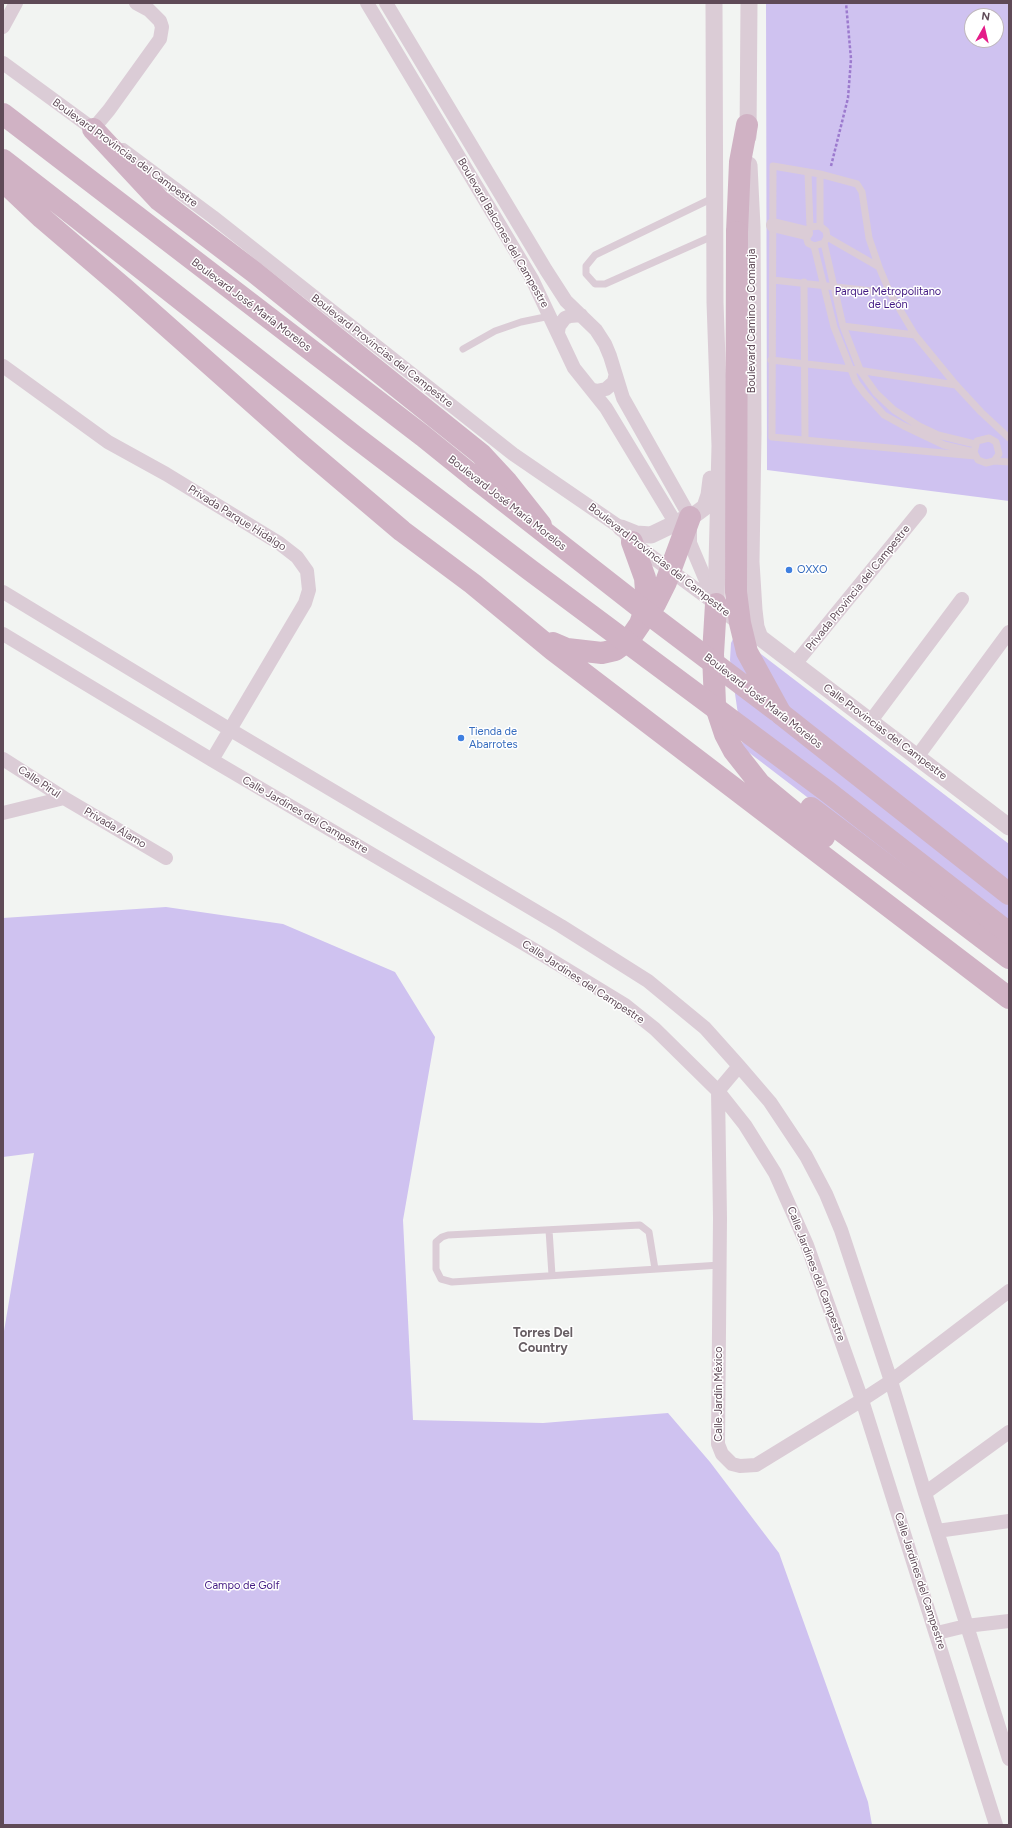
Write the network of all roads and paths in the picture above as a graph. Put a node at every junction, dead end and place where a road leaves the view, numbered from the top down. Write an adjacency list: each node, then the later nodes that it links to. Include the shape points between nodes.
1 (16, 3): 8 (street)
2 (136, 3): 12 (street, via 149,10 160,21 160,39)
3 (367, 3): 32 (street, Boulevard Balcones del Campestre, via 532,279)
4 (388, 3): 31 (street, Boulevard Balcones del Campestre, via 546,270 566,301)
5 (714, 3): 18 (street)
6 (749, 3): 11 (street, Boulevard Camino a Comanja)
7 (846, 3): 16 (path, via 851,59 848,98)
8 (3, 27)
9 (3, 63): 12 (street, Boulevard Provincias del Campestre)
10 (3, 114): 57 (main road, Boulevard José María Morelos, bridge)
11 (747, 125): 66 (street, Boulevard Camino a Comanja, via 752,227 751,562 756,627); 68 (main road, bridge, via 740,162 737,232 736,592 740,623 748,652)
12 (93, 129): 56 (street, Boulevard Provincias del Campestre, via 175,189 513,454); 57 (main road, bridge, via 159,200 254,272 481,454)
13 (3, 160): 82 (main road, bridge, via 379,455 828,792)
14 (808, 173): 15 (lane); 19 (lane, via 773,166); 21 (lane)
15 (820, 174): 16 (lane); 20 (lane)
16 (829, 178): 25 (lane, via 857,184 862,192 869,238)
17 (3, 181): 63 (main road, via 303,447 402,531)
18 (715, 197): 22 (street); 22 (lane, via 595,254 586,266 586,274 595,284 605,284)
19 (773, 225): 21 (street); 26 (lane)
20 (820, 226): 21 (lane); 23 (lane, via 826,230)
21 (808, 230): 24 (lane, via 806,240)
22 (715, 234): 50 (street)
23 (825, 240): 24 (lane); 25 (lane); 29 (lane)
24 (814, 246): 28 (lane)
25 (879, 267): 30 (lane)
26 (773, 280): 27 (lane); 37 (lane)
27 (804, 282): 28 (lane); 38 (lane)
28 (824, 285): 29 (lane); 40 (lane, via 834,327)
29 (834, 287): 30 (lane); 33 (lane)
30 (890, 293): 35 (lane)
31 (580, 315): 34 (street, via 566,318 559,326); 42 (street, Boulevard Balcones del Campestre, via 596,330 605,344)
32 (551, 316): 34 (street, Boulevard Balcones del Campestre); 36 (lane, via 495,331)
33 (843, 326): 35 (lane); 41 (lane)
34 (558, 332): 44 (street, Boulevard Balcones del Campestre, via 569,360)
35 (915, 335): 43 (lane)
36 (463, 349)
37 (771, 360): 38 (lane); 48 (lane, via 772,437)
38 (804, 364): 40 (lane); 48 (lane)
39 (3, 366): 70 (street, Privada Parque Hidalgo, via 108,442 279,543 303,564 309,578 305,603)
40 (851, 369): 41 (lane); 51 (lane, via 856,382 884,415 938,443)
41 (862, 372): 43 (lane); 49 (lane, via 876,394 894,410 938,435)
42 (616, 377): 44 (street, via 606,389); 55 (street, Boulevard Balcones del Campestre, via 623,398)
43 (956, 385): 45 (lane)
44 (591, 389): 55 (street, Boulevard Balcones del Campestre)
45 (994, 424): 46 (lane); 47 (lane)
46 (989, 438): 49 (lane, via 981,439); 52 (lane, via 998,446 999,454)
47 (1009, 438)
48 (805, 439): 51 (lane)
49 (975, 444): 51 (lane)
50 (720, 446): 55 (street, via 705,507); 61 (street)
51 (974, 454): 52 (lane, via 981,462)
52 (994, 460): 53 (lane)
53 (1009, 462)
54 (920, 511): 67 (street, Privada Provincia del Campestre)
55 (685, 530): 56 (street, via 651,535); 58 (main road); 61 (street, Boulevard Balcones del Campestre)
56 (626, 535): 58 (street, Boulevard Provincias del Campestre); 62 (main road, via 642,565 647,591 647,604)
57 (559, 544): 68 (main road, Boulevard José María Morelos, bridge)
58 (670, 571): 61 (street, Boulevard Provincias del Campestre); 62 (main road, via 655,604)
59 (3, 592): 70 (street)
60 (962, 599): 69 (street)
61 (716, 604): 66 (street, Boulevard Provincias del Campestre); 71 (main road, via 713,654 715,704 724,734)
62 (640, 624): 63 (main road, via 629,640 615,650 602,653 558,646)
63 (532, 632): 85 (main road)
64 (1009, 632): 72 (street)
65 (3, 634): 74 (street, Calle Jardines del Campestre)
66 (760, 638): 67 (street, Calle Provincias del Campestre)
67 (795, 664): 69 (street, Calle Provincias del Campestre)
68 (781, 714): 79 (main road, Boulevard José María Morelos)
69 (870, 722): 72 (street, Calle Provincias del Campestre)
70 (229, 730): 74 (street, Privada Parque Hidalgo); 86 (street, via 561,926 648,981 705,1028)
71 (734, 751): 83 (main road); 84 (main road, via 765,789)
72 (917, 757): 77 (street, Calle Provincias del Campestre)
73 (3, 758): 75 (street, Calle Pirul)
74 (212, 760): 87 (street, Calle Jardines del Campestre, via 625,1006 655,1029)
75 (64, 798): 76 (street, Calle Pirul); 78 (street, Privada Álamo)
76 (3, 813)
77 (1009, 827)
78 (166, 858)
79 (984, 873): 80 (main road); 81 (main road, Boulevard José María Morelos)
80 (1009, 881)
81 (1009, 894)
82 (1009, 933)
83 (1009, 958)
84 (1009, 984)
85 (1009, 998)
86 (740, 1066): 87 (street); 93 (street, via 770,1102 806,1156 826,1194 841,1230)
87 (718, 1091): 89 (street, Calle Jardín México); 94 (street, Calle Jardines del Campestre, via 745,1125 775,1173 794,1213)
88 (548, 1230): 90 (lane, via 640,1225 649,1232); 91 (lane); 91 (lane, via 442,1237 436,1242 436,1269 441,1278 452,1282)
89 (720, 1265): 90 (lane); 94 (street, Calle Jardín México, via 718,1444 726,1459 740,1466 756,1465)
90 (655, 1269): 91 (lane)
91 (552, 1275)
92 (1009, 1290): 93 (street, Calle Jardín México)
93 (891, 1381): 94 (street, Calle Jardín México); 96 (street)
94 (862, 1400): 101 (street, Calle Jardines del Campestre)
95 (1009, 1432): 96 (street)
96 (925, 1494): 98 (street)
97 (1009, 1521): 98 (street)
98 (936, 1531): 100 (street)
99 (1009, 1621): 100 (street)
100 (966, 1626): 101 (street); 102 (street)
101 (937, 1633): 103 (street, Calle Jardines del Campestre)
102 (1009, 1759)
103 (996, 1825)

